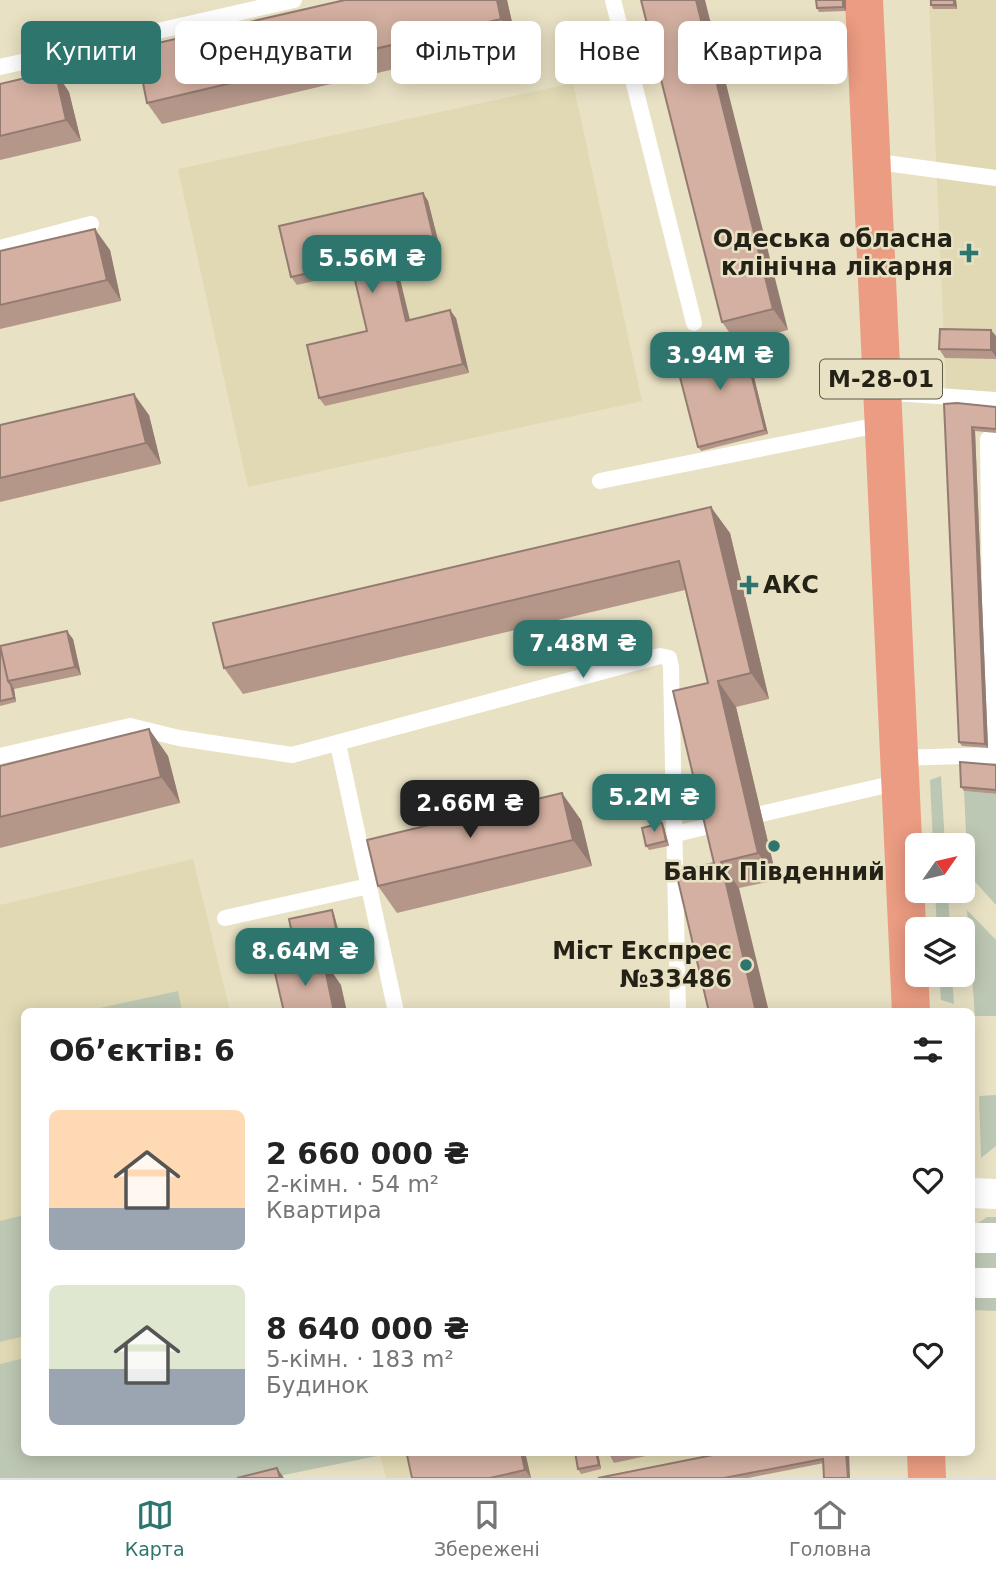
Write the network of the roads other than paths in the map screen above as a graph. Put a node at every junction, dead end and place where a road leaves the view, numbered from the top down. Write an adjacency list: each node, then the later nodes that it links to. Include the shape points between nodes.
1 (295, 0): 4 (lane)
2 (613, 0): 9 (lane)
3 (864, 0): 5 (highway, М-28-01)
4 (0, 67)
5 (871, 161): 6 (lane); 11 (highway, М-28-01)
6 (996, 178)
7 (91, 224): 8 (lane)
8 (0, 248)
9 (694, 323)
10 (996, 400): 11 (lane)
11 (882, 408): 13 (lane); 17 (highway, М-28-01)
12 (996, 440): 15 (lane, via 988,439)
13 (600, 481)
14 (338, 744): 16 (lane, via 292,755 130,726); 20 (lane, via 660,656 669,658); 21 (lane)
15 (994, 755): 17 (lane)
16 (0, 756)
17 (900, 770): 18 (lane); 25 (highway, М-28-01)
18 (761, 814)
19 (717, 824): 20 (lane)
20 (676, 834): 24 (lane)
21 (369, 886): 22 (lane); 23 (lane)
22 (225, 918)
23 (395, 1008)
24 (678, 1008)
25 (911, 1008)
26 (975, 1193): 27 (street)
27 (996, 1194)
28 (926, 1456): 29 (highway)
29 (927, 1478)

